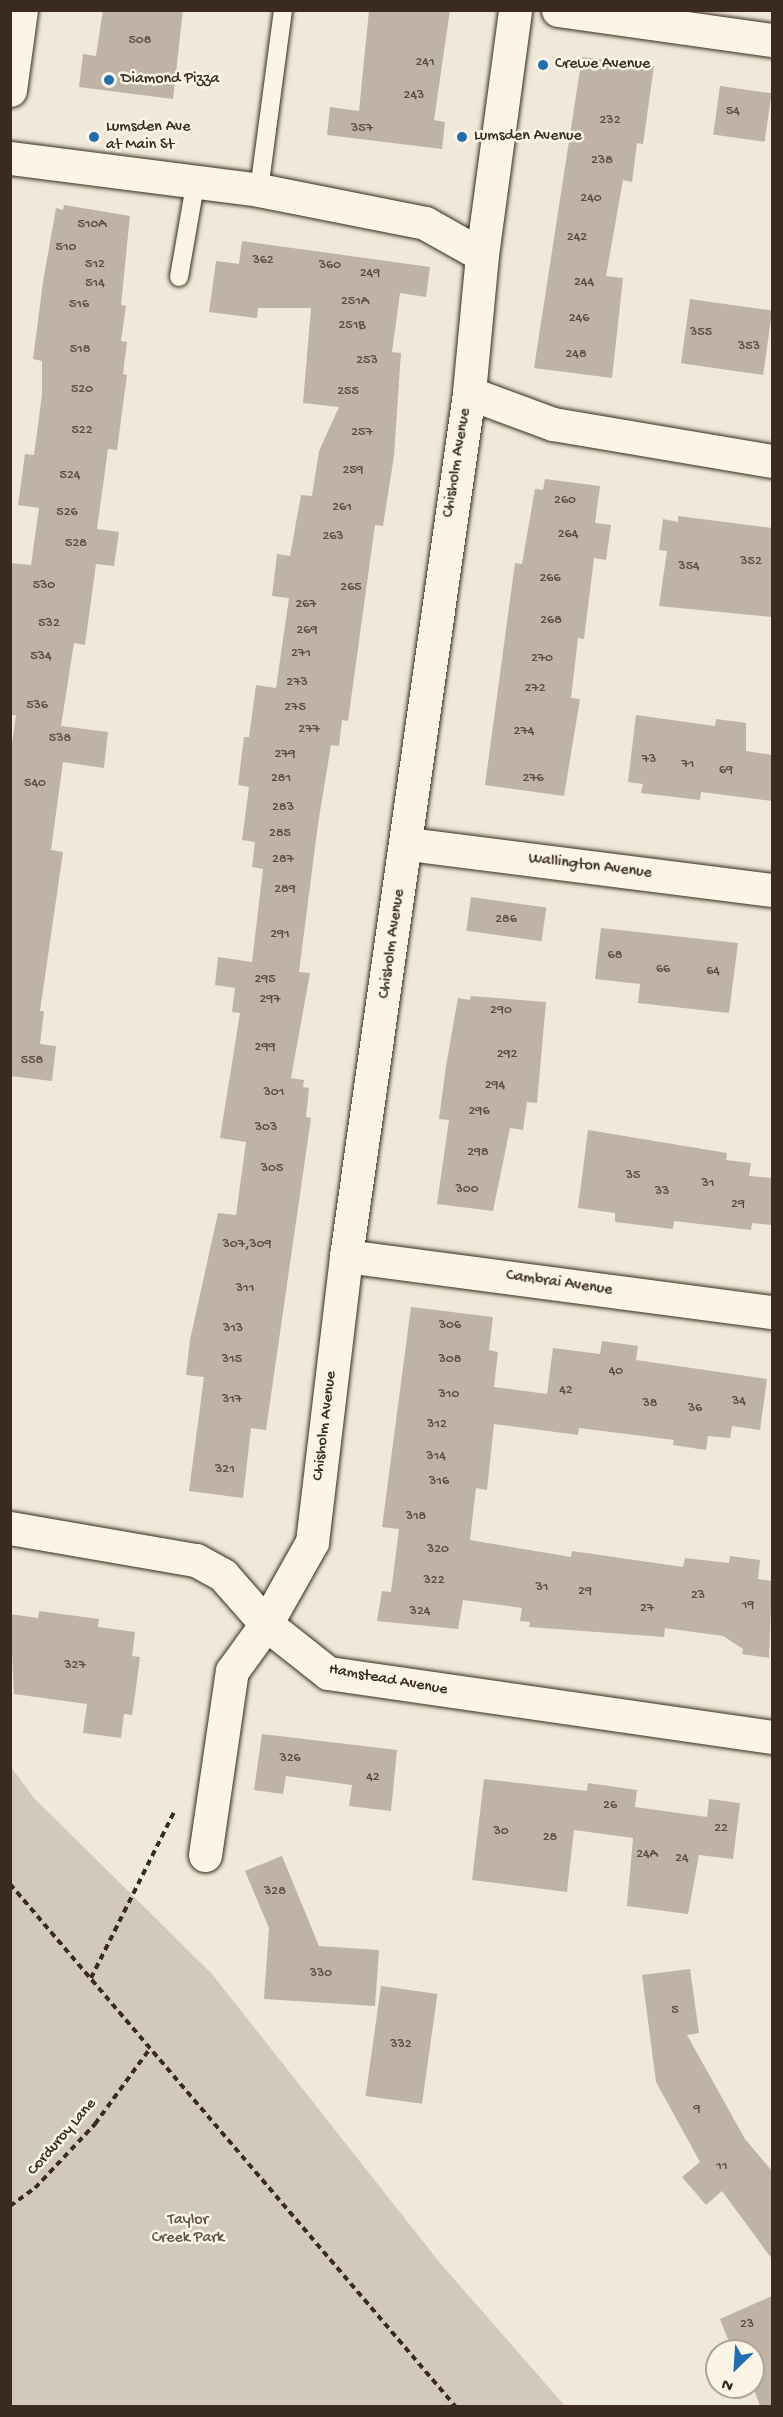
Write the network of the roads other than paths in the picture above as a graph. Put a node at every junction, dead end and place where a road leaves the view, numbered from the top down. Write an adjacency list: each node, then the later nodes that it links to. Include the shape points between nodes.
1 (21, 10): 6 (street)
2 (283, 10): 9 (lane)
3 (515, 10): 10 (street, Chisholm Avenue)
4 (558, 10): 5 (street)
5 (772, 40)
6 (10, 90)
7 (10, 158): 8 (street)
8 (196, 180): 9 (street); 11 (lane)
9 (259, 189): 10 (street, via 425,223)
10 (482, 255): 12 (street, Chisholm Avenue)
11 (179, 277)
12 (469, 393): 13 (street, via 553,424); 14 (street, Chisholm Avenue)
13 (772, 461)
14 (408, 844): 15 (street, Wallington Avenue); 16 (street, Chisholm Avenue)
15 (772, 890)
16 (346, 1256): 17 (street, Cambrai Avenue); 19 (street, Chisholm Avenue, via 312,1542)
17 (772, 1312)
18 (10, 1528): 19 (street, Hamstead Avenue, via 196,1560 223,1575)
19 (266, 1624): 20 (street, Hamstead Avenue, via 328,1673); 21 (street, Chisholm Avenue, via 232,1671)
20 (772, 1737)
21 (205, 1855)

